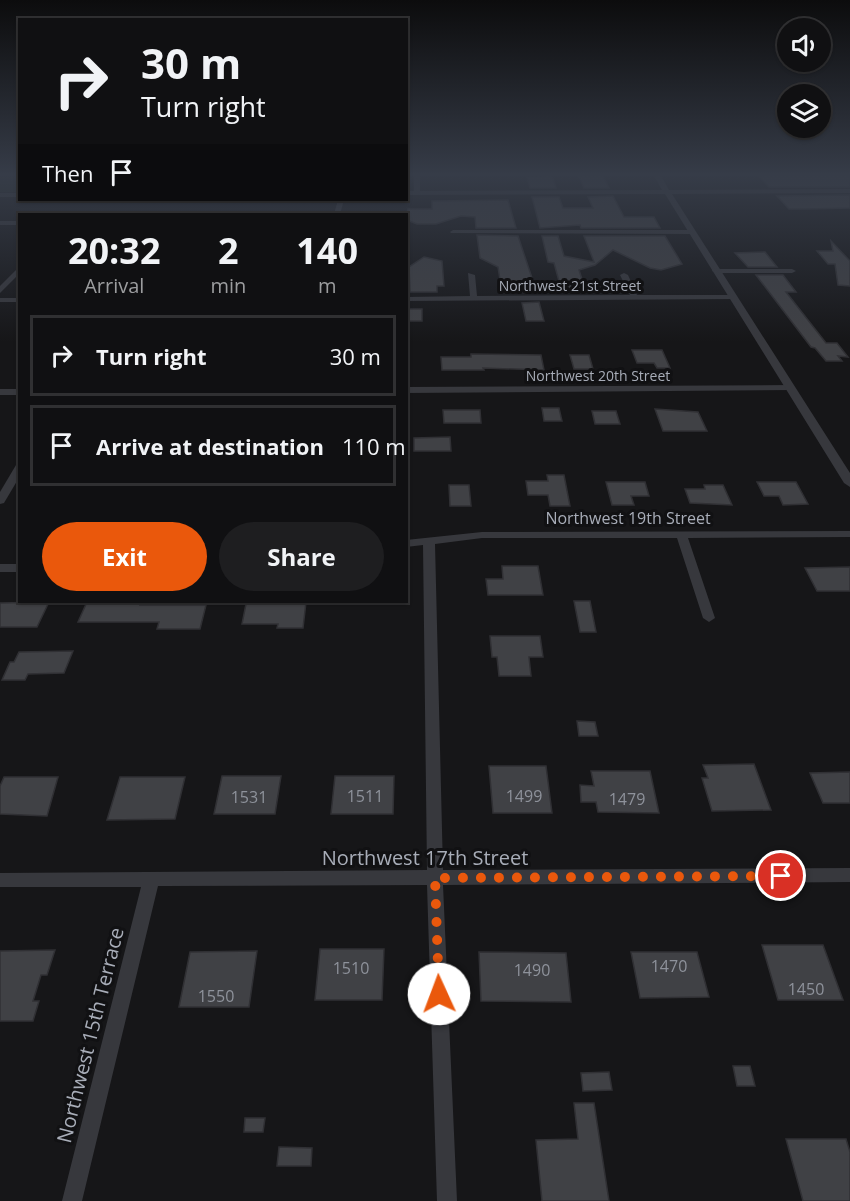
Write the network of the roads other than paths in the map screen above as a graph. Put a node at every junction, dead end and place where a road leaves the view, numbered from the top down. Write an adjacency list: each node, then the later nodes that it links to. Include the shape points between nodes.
1 (453, 232): 2 (street)
2 (692, 232): 4 (street)
3 (18, 270): 8 (street)
4 (716, 271): 5 (street); 9 (street)
5 (792, 271)
6 (471, 275): 10 (street)
7 (624, 275): 11 (street)
8 (0, 291)
9 (733, 297): 11 (street, Northwest 21st Street); 15 (street)
10 (474, 298): 11 (street, Northwest 21st Street); 12 (street, Northwest 21st Street)
11 (634, 298)
12 (408, 299)
13 (0, 300): 14 (street)
14 (18, 300)
15 (790, 388): 16 (street, Northwest 20th Street); 20 (street)
16 (408, 390)
17 (0, 392): 18 (street)
18 (18, 392)
19 (18, 470): 21 (street)
20 (848, 476)
21 (0, 501)
22 (681, 534): 23 (street, Northwest 19th Street); 24 (street, Northwest 19th Street, via 482,535); 28 (street)
23 (850, 534)
24 (429, 540): 25 (street, Northwest 19th Street); 30 (street)
25 (408, 544)
26 (0, 568): 27 (street)
27 (18, 568)
28 (709, 618)
29 (850, 875): 30 (street, Northwest 17th Street)
30 (435, 878): 32 (street, Northwest 17th Street); 34 (street)
31 (0, 880): 32 (street, Northwest 17th Street)
32 (151, 880): 33 (street, Northwest 15th Terrace)
33 (72, 1201)
34 (447, 1201)

